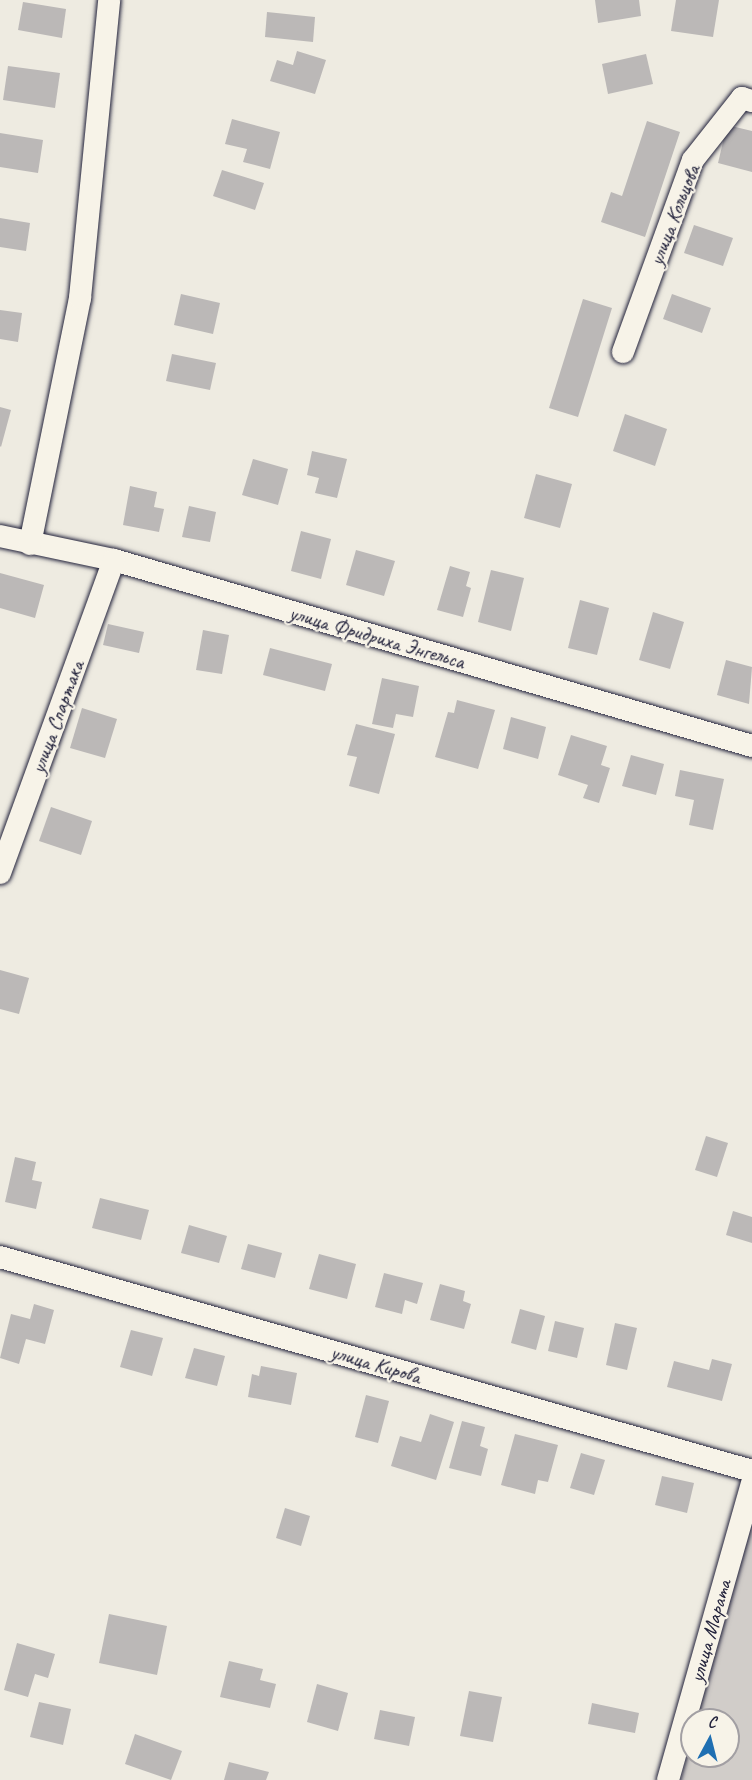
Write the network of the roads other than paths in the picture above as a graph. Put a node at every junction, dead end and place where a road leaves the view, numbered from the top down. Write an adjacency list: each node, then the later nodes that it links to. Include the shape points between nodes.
1 (109, 0): 5 (street, via 80,298)
2 (752, 101): 3 (street, улица Кольцова, via 742,98 693,160)
3 (623, 352)
4 (0, 536): 5 (street, улица Фридриха Энгельса)
5 (30, 544): 6 (street, улица Фридриха Энгельса)
6 (114, 560): 7 (street, улица Фридриха Энгельса); 8 (street, улица Спартака)
7 (752, 746)
8 (0, 873)
9 (0, 1257): 10 (street, улица Кирова)
10 (752, 1471)
11 (752, 1483): 12 (street, улица Марата)
12 (668, 1780)

